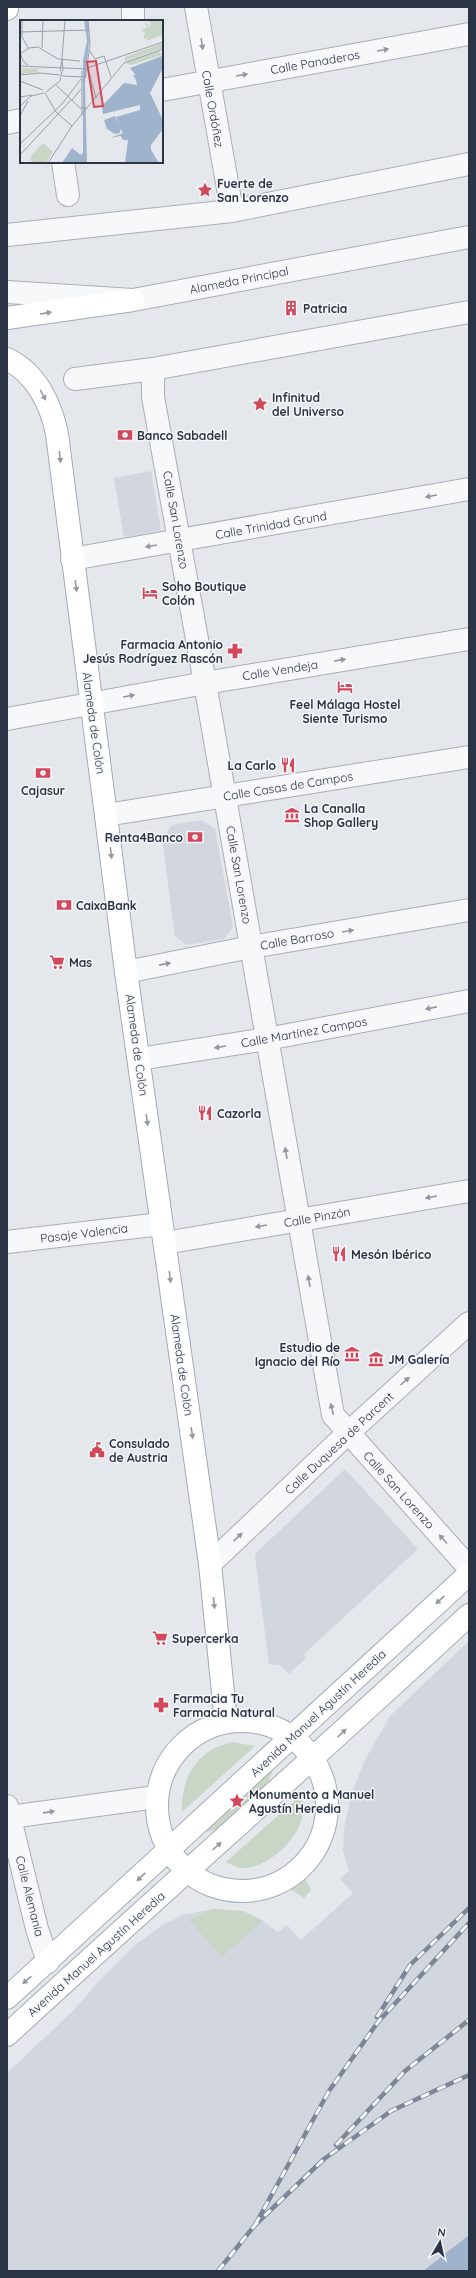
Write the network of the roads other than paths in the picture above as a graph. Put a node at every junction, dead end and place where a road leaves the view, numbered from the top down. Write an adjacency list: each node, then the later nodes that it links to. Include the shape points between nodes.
1 (133, 7): 3 (street)
2 (196, 7): 5 (street, Calle Ordóñez, one-way to 5)
3 (133, 20)
4 (469, 34): 5 (street, Calle Panaderos, one-way to 4)
5 (208, 81): 6 (street, Calle Panaderos); 12 (street, Calle Ordóñez)
6 (163, 90)
7 (20, 120): 8 (street)
8 (7, 123)
9 (63, 163): 11 (street)
10 (469, 164): 12 (street)
11 (68, 195)
12 (232, 212): 13 (street)
13 (7, 235)
14 (469, 236): 16 (street, Alameda Principal)
15 (7, 292): 16 (street, Alameda Principal)
16 (133, 300): 18 (main road, one-way to 16)
17 (469, 312): 20 (street)
18 (7, 318)
19 (7, 359): 24 (main road, Alameda de Colón, one-way to 24, via 28,374 41,389 54,418)
20 (153, 369): 21 (street); 23 (street, Calle San Lorenzo, via 153,397)
21 (75, 379)
22 (469, 489): 23 (street, Calle Trinidad Grund, one-way to 23)
23 (180, 541): 24 (street, Calle Trinidad Grund, one-way to 24); 26 (street, Calle San Lorenzo)
24 (72, 558): 27 (main road, Alameda de Colón, one-way to 27)
25 (469, 639): 26 (street, Calle Vendeja, one-way to 25)
26 (205, 682): 27 (street, Calle Vendeja, one-way to 26); 30 (street, Calle San Lorenzo)
27 (91, 703): 28 (street, Calle Vendeja); 31 (main road, Alameda de Colón)
28 (7, 719)
29 (469, 757): 30 (street, Calle Casas de Campos)
30 (225, 796): 31 (street, Calle Casas de Campos); 33 (street, Calle San Lorenzo)
31 (106, 814): 34 (main road, Alameda de Colón, one-way to 34)
32 (469, 910): 33 (street, Calle Barroso, one-way to 32)
33 (251, 947): 34 (street, Calle Barroso, one-way to 33); 36 (street, Calle San Lorenzo)
34 (126, 972): 37 (main road, Alameda de Colón)
35 (469, 1001): 36 (street, Calle Martínez Campos, one-way to 36)
36 (267, 1039): 37 (street, Calle Martínez Campos, one-way to 37); 39 (street, Calle San Lorenzo, one-way to 36)
37 (138, 1059): 40 (main road, Alameda de Colón, one-way to 40)
38 (469, 1191): 39 (street, Calle Pinzón, one-way to 39)
39 (298, 1220): 40 (street, Calle Pinzón, one-way to 40); 43 (street, Calle San Lorenzo, one-way to 39, via 333,1415)
40 (163, 1234): 41 (street, Pasaje Valencia); 44 (main road, Alameda de Colón, one-way to 44)
41 (7, 1242)
42 (469, 1323): 43 (street, Calle Duquesa de Parcent, one-way to 42)
43 (348, 1433): 44 (street, Calle Duquesa de Parcent, one-way to 43); 45 (street, Calle San Lorenzo, one-way to 43)
44 (210, 1564): 48 (main road, Alameda de Colón, one-way to 48)
45 (469, 1568)
46 (469, 1574): 49 (main road, Avenida Manuel Agustín Heredia, one-way to 49)
47 (469, 1615): 50 (main road, Avenida Manuel Agustín Heredia, one-way to 47)
48 (226, 1722): 49 (main road, via 250,1721 272,1726); 51 (main road, via 204,1729 186,1742 170,1760)
49 (293, 1737): 50 (main road); 53 (main road, Avenida Manuel Agustín Heredia)
50 (314, 1759): 54 (main road, Avenida Manuel Agustín Heredia, one-way to 50); 54 (main road, via 324,1782 328,1807 324,1832 312,1855 298,1870 281,1882 261,1889 236,1891 210,1885)
51 (156, 1797): 52 (street, one-way to 51); 53 (main road, via 158,1819)
52 (8, 1812): 55 (street, Calle Alemania, via 37,1929)
53 (169, 1849): 54 (main road); 55 (main road, Avenida Manuel Agustín Heredia, one-way to 55)
54 (188, 1872): 57 (main road, Avenida Manuel Agustín Heredia)
55 (48, 1962): 56 (main road, Avenida Manuel Agustín Heredia, one-way to 56)
56 (7, 1998)
57 (7, 2035)

